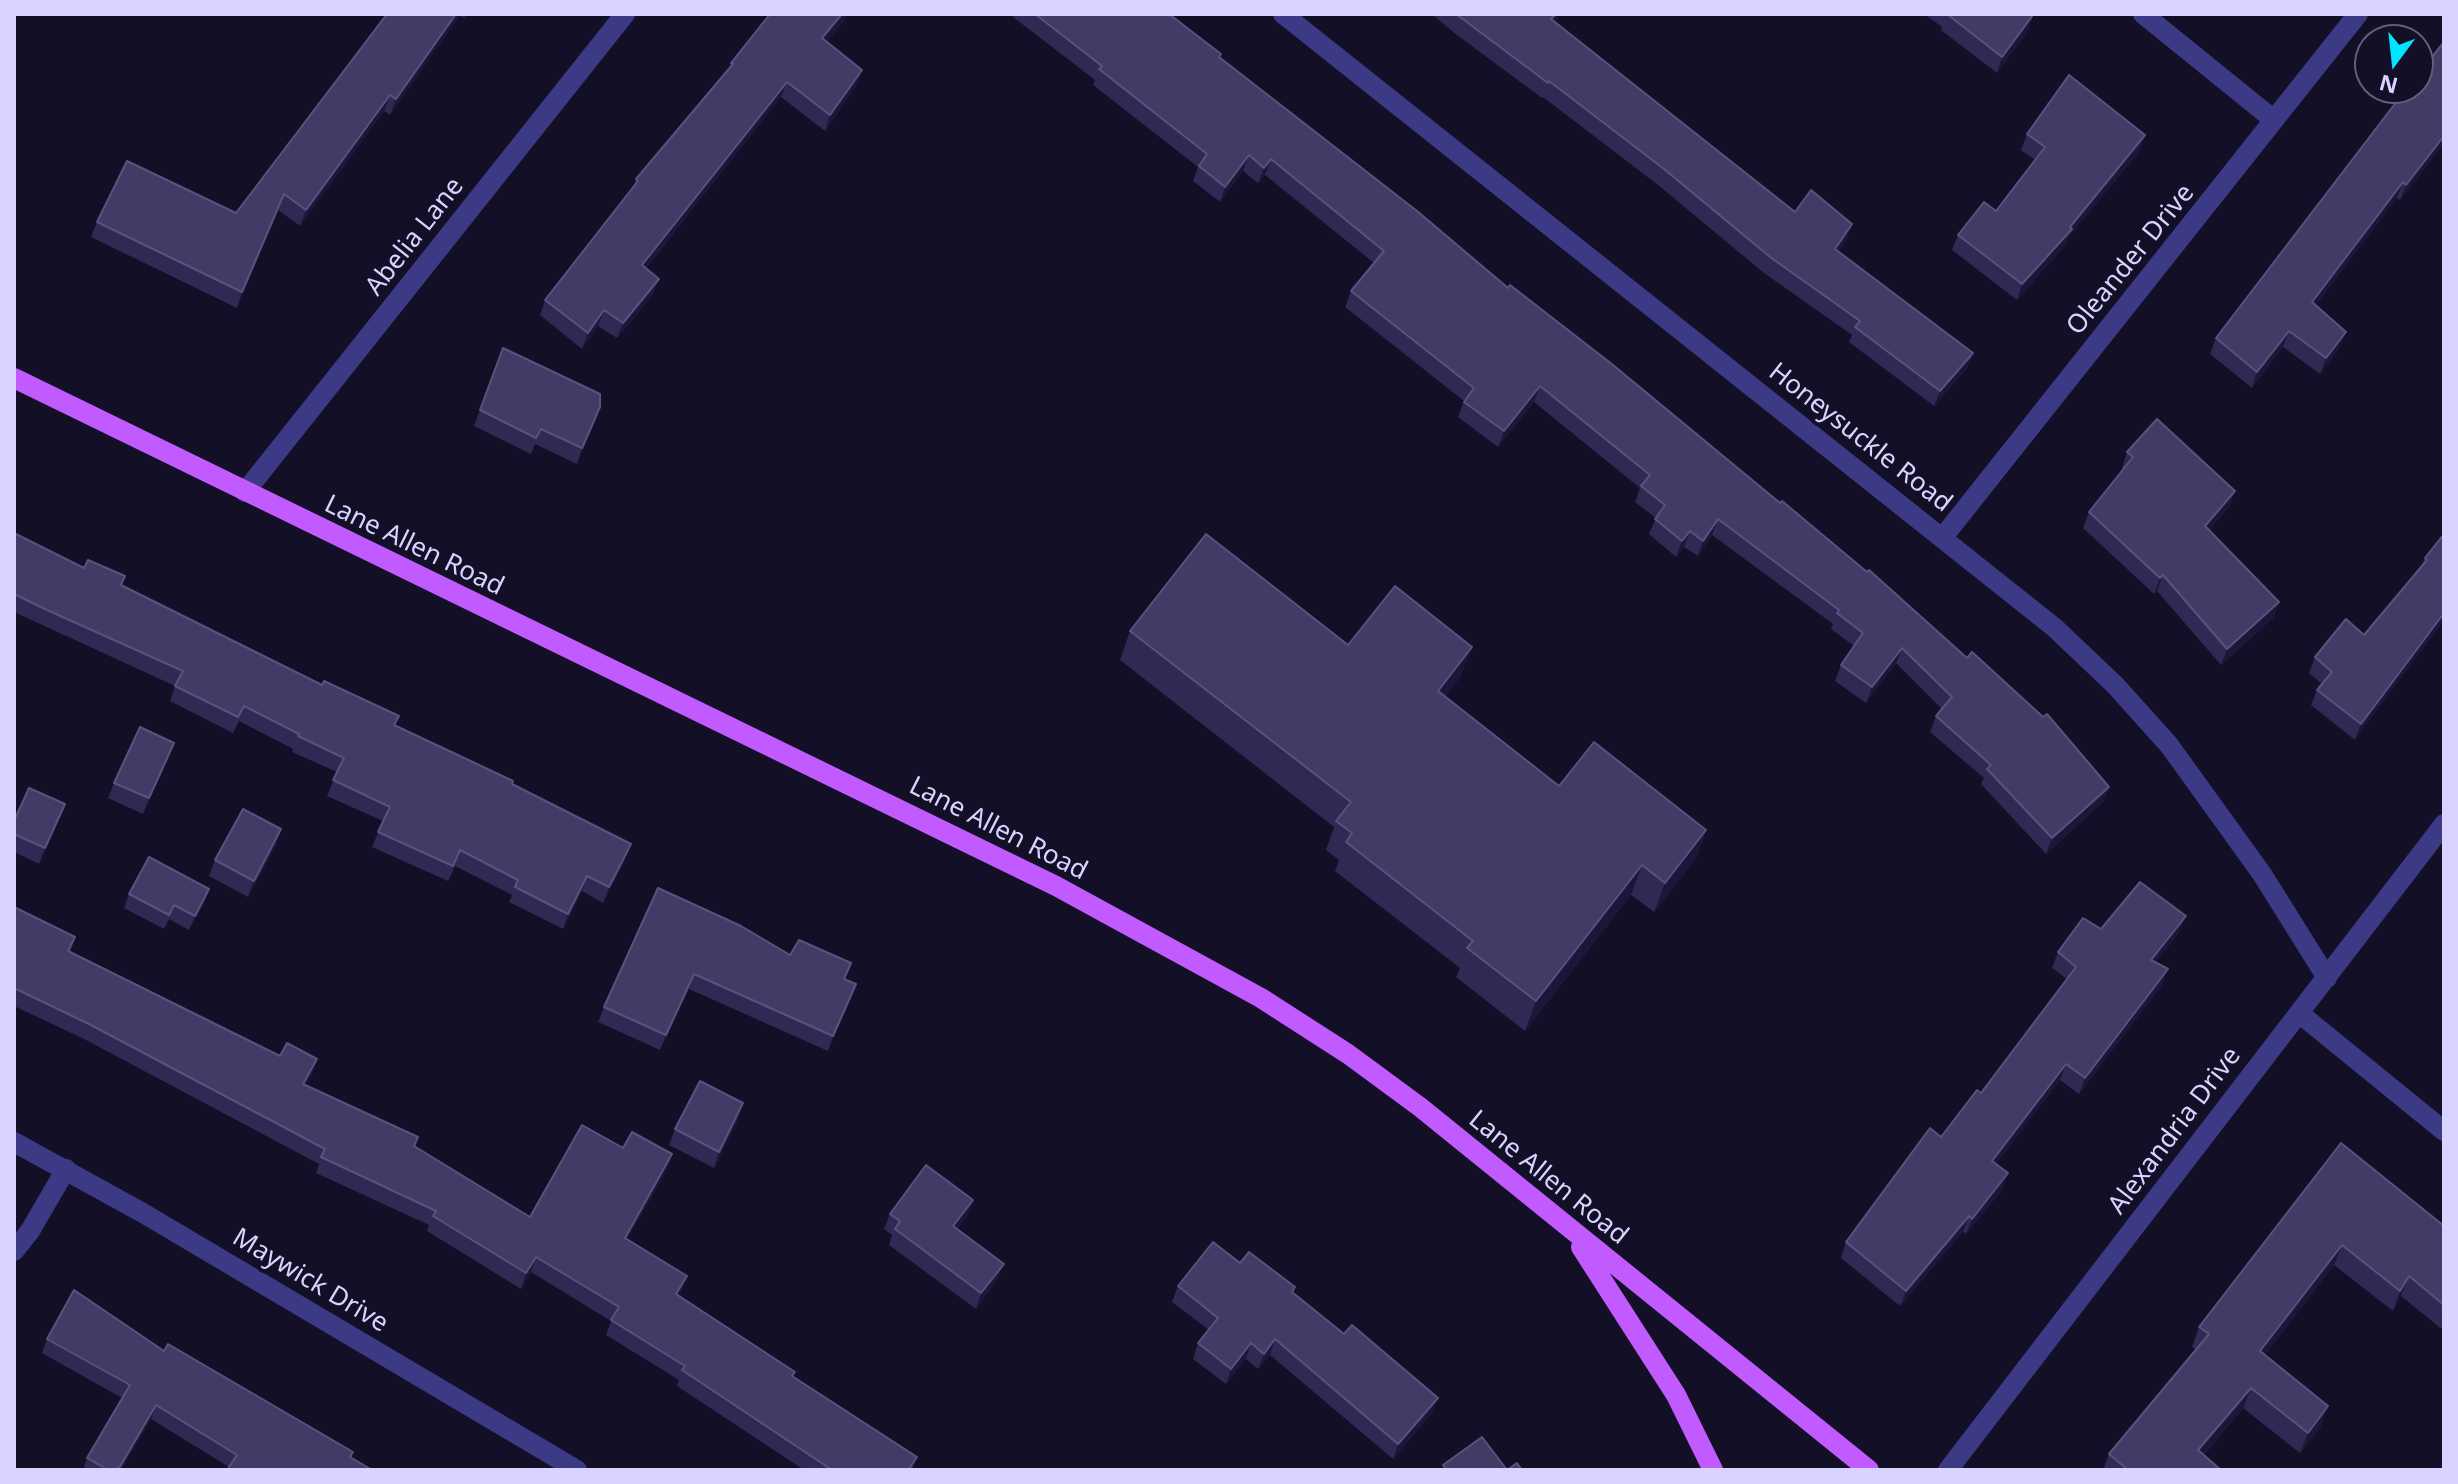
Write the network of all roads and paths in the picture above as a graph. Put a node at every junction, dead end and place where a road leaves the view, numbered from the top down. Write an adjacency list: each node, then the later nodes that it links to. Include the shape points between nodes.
1 (625, 14): 7 (street, Abelia Lane)
2 (1283, 14): 8 (street, Honeysuckle Road)
3 (2143, 14): 5 (street)
4 (2358, 14): 5 (street, Oleander Drive)
5 (2274, 120): 8 (street, Oleander Drive)
6 (14, 378): 7 (main road, Lane Allen Road)
7 (245, 492): 15 (main road, Lane Allen Road, via 1056,886 1261,998 1420,1107)
8 (1943, 537): 10 (street, Honeysuckle Road, via 2055,628 2169,745 2254,863)
9 (2444, 824): 10 (street, Alexandria Drive)
10 (2327, 978): 11 (street, Alexandria Drive)
11 (2299, 1013): 12 (street); 20 (street, Alexandria Drive)
12 (2444, 1131)
13 (14, 1142): 14 (street, Maywick Drive)
14 (66, 1169): 16 (street); 17 (street, Maywick Drive)
15 (1570, 1230): 18 (main road, via 1676,1395); 19 (main road, Lane Allen Road)
16 (14, 1251)
17 (572, 1469)
18 (1713, 1470)
19 (1869, 1470)
20 (1948, 1470)

